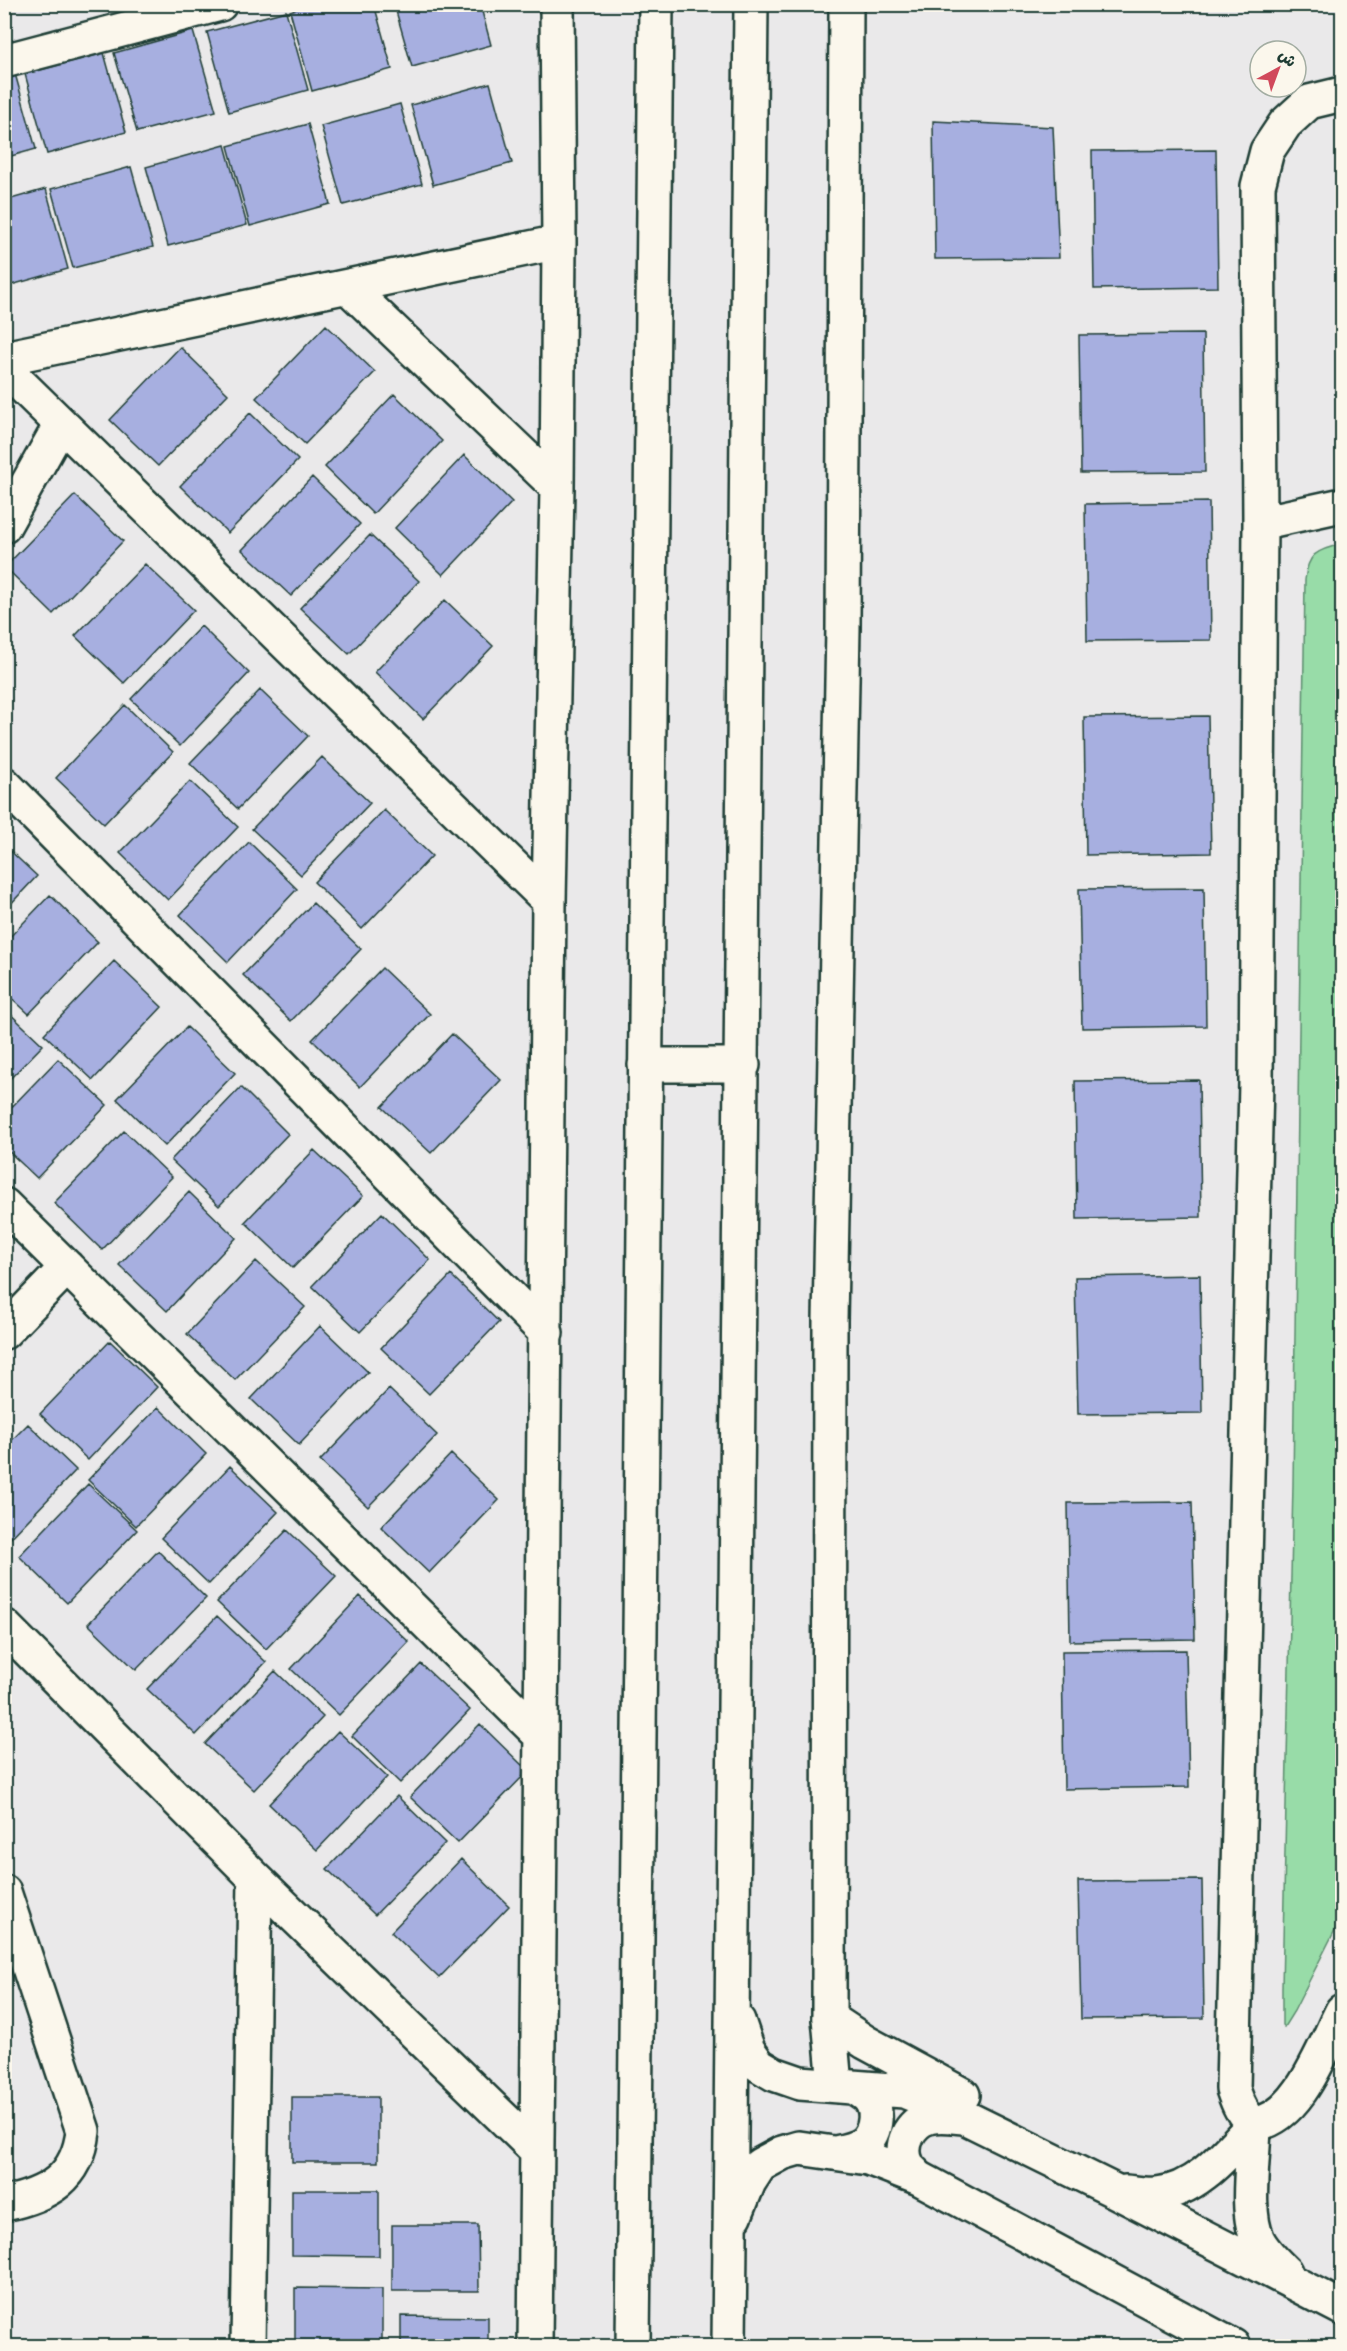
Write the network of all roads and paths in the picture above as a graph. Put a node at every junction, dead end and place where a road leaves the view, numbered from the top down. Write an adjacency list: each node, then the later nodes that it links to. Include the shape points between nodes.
1 (220, 4): 6 (street)
2 (557, 4): 8 (street)
3 (656, 4): 19 (street)
4 (752, 4): 20 (street)
5 (846, 4): 31 (street, via 842,640 830,1321)
6 (4, 61)
7 (1342, 94): 15 (street, via 1309,102 1285,124 1267,151 1258,186)
8 (559, 242): 9 (street); 13 (street)
9 (349, 288): 10 (street); 13 (street)
10 (4, 358)
11 (4, 368): 12 (street)
12 (61, 424): 16 (street); 18 (street)
13 (557, 487): 18 (street)
14 (1342, 505): 15 (street)
15 (1260, 523): 34 (street, via 1256,1082 1233,2089 1241,2111)
16 (4, 526)
17 (4, 784): 24 (street)
18 (549, 901): 24 (street)
19 (645, 1065): 20 (street); 46 (street)
20 (743, 1065): 29 (street)
21 (4, 1205): 22 (street)
22 (67, 1267): 23 (street); 26 (street)
23 (4, 1332)
24 (546, 1333): 26 (street)
25 (4, 1626): 27 (street)
26 (541, 1736): 35 (street)
27 (255, 1878): 35 (street); 44 (street)
28 (4, 1892): 40 (street, via 83,2131 82,2146 67,2175 33,2197)
29 (734, 2007): 32 (street, via 741,2034 759,2065 800,2082); 41 (street)
30 (1342, 2011): 34 (street, via 1302,2090 1278,2115)
31 (829, 2018): 32 (street); 37 (street, via 966,2097)
32 (844, 2086): 33 (street, via 904,2091); 36 (street, via 866,2094 876,2114 870,2135 863,2143)
33 (964, 2117): 37 (street); 38 (street, via 929,2116 907,2135 903,2151 907,2165)
34 (1254, 2124): 39 (street, via 1207,2172 1176,2190 1159,2194); 42 (street, via 1251,2203 1258,2240 1273,2261)
35 (537, 2151): 45 (street)
36 (836, 2153): 38 (street, via 868,2158); 41 (street, via 799,2148 760,2164)
37 (1058, 2162): 39 (street)
38 (919, 2178): 48 (street)
39 (1114, 2191): 42 (street)
40 (4, 2204)
41 (729, 2232): 47 (street)
42 (1302, 2287): 43 (street)
43 (1342, 2308)
44 (248, 2346)
45 (535, 2346)
46 (633, 2346)
47 (729, 2346)
48 (1233, 2346)

